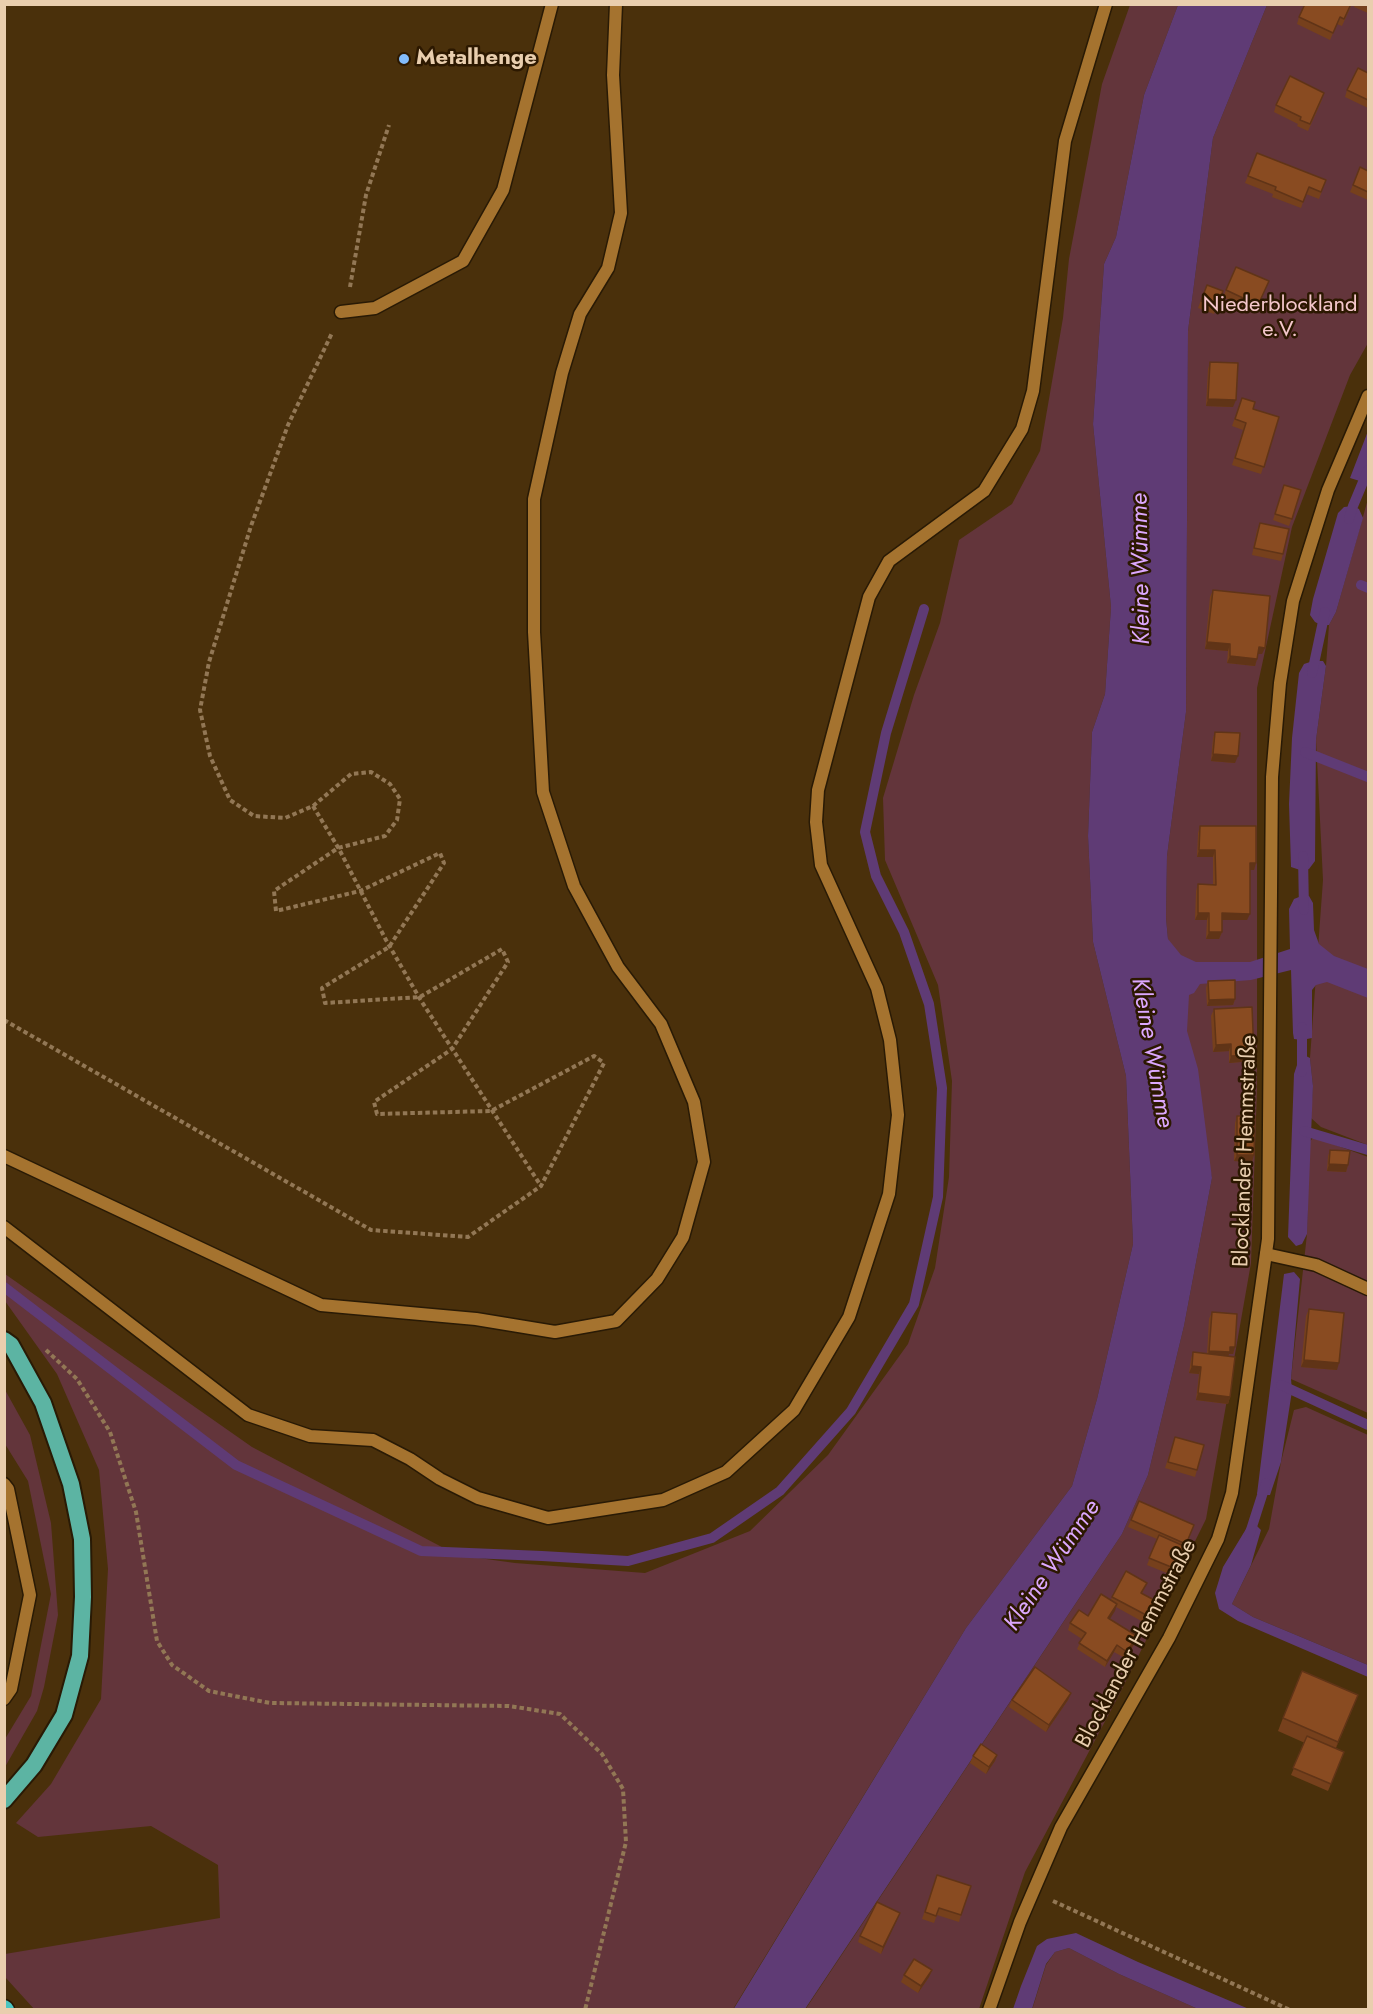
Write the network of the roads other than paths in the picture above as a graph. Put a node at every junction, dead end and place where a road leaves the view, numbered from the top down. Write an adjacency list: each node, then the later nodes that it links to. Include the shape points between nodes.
1 (552, 4): 4 (street, via 503,190 464,261 375,308)
2 (616, 4): 6 (street, via 613,75 621,213 608,268 580,314 562,373 534,499 534,632 543,792 574,886 618,967 661,1024 694,1102 704,1162 682,1237 657,1279 616,1320 555,1332 476,1319 321,1305)
3 (1107, 4): 7 (street, via 1065,141 1033,391 1022,429 984,491 889,561 869,597 818,790 816,822 821,865 877,988 890,1040 898,1115 889,1194 849,1317 794,1410 726,1472 663,1500 549,1518 478,1498 373,1440 310,1436 248,1415)
4 (341, 312)
5 (1368, 396): 8 (street, Blocklander Hemmstraße, via 1328,490 1293,602 1280,683 1272,777)
6 (4, 1156)
7 (4, 1227)
8 (1266, 1254): 9 (street, via 1316,1265); 14 (street, Blocklander Hemmstraße, via 1232,1493 1218,1539 1169,1638 1061,1827)
9 (1368, 1289)
10 (4, 1340): 13 (highway, via 11,1345 43,1403 71,1484 82,1539 83,1597 80,1656 64,1715 34,1765)
11 (4, 1484): 12 (street, via 30,1594 11,1689)
12 (4, 1699)
13 (4, 1800)
14 (989, 2010)

